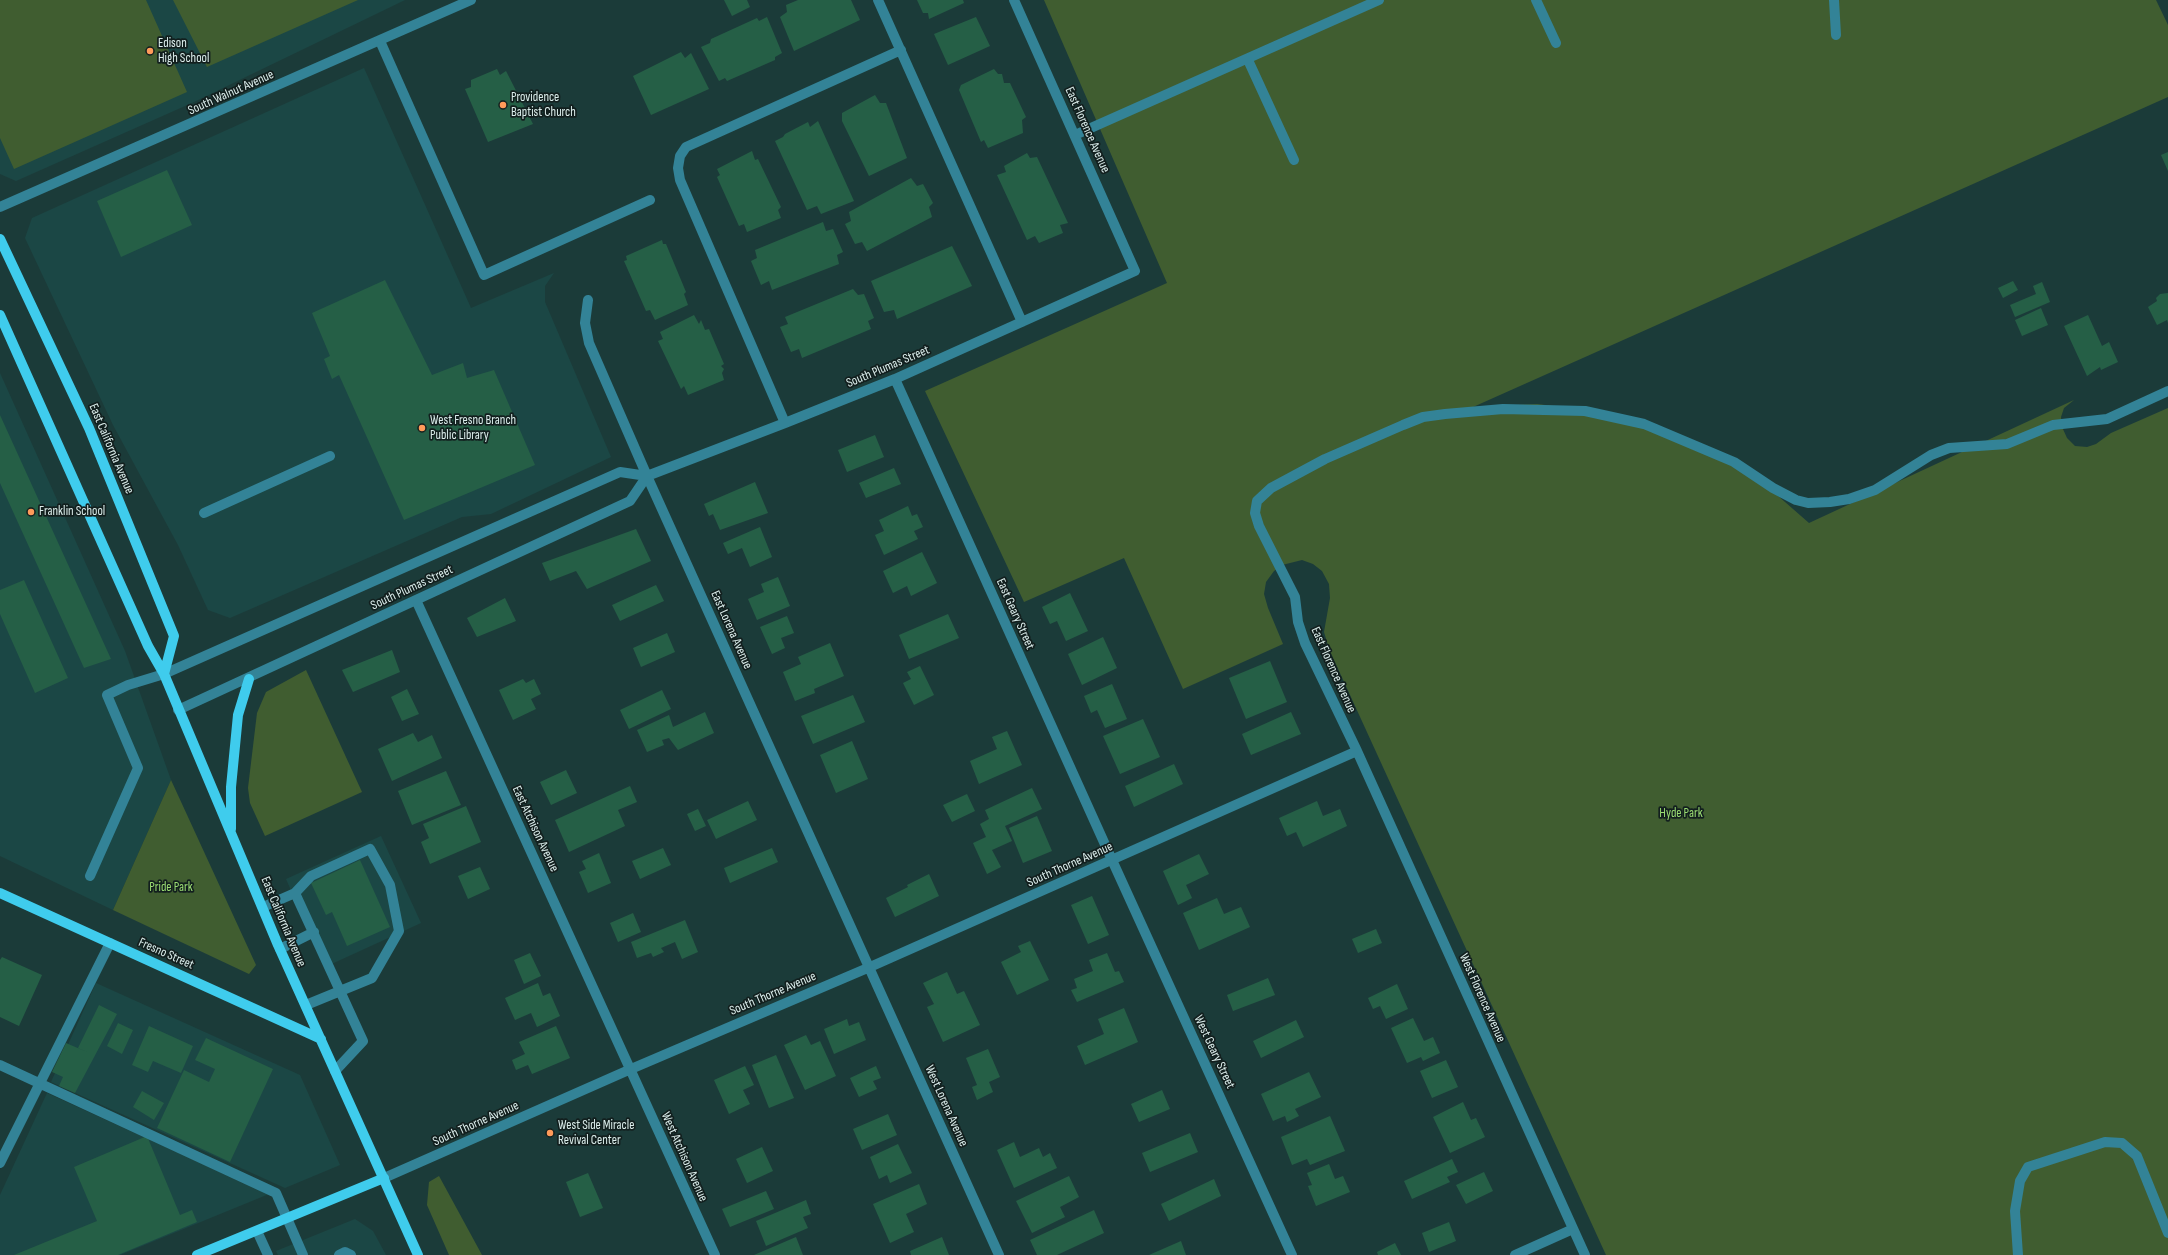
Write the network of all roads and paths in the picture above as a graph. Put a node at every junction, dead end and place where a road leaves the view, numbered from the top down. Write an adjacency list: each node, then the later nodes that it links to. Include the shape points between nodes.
1 (471, 0): 8 (street, South Walnut Avenue)
2 (878, 0): 10 (street)
3 (1014, 0): 12 (street, East Florence Avenue)
4 (1379, 0): 11 (street)
5 (1536, 0): 9 (street)
6 (1834, 0): 7 (street)
7 (1836, 34)
8 (380, 41): 14 (street, via 484,275); 15 (street, South Walnut Avenue)
9 (1556, 43)
10 (901, 50): 20 (street); 23 (street, via 686,147 680,156 680,180)
11 (1248, 60): 12 (street); 13 (street)
12 (1075, 135): 17 (street, East Florence Avenue)
13 (1294, 160)
14 (650, 200)
15 (0, 208)
16 (0, 239): 28 (main road, East California Avenue, via 89,428 174,636)
17 (1136, 270): 20 (street, South Plumas Street)
18 (588, 300): 25 (street, East Lorena Avenue, via 585,323 589,343)
19 (0, 315): 28 (main road, East California Avenue, via 148,646)
20 (1022, 322): 21 (street, South Plumas Street)
21 (895, 379): 23 (street, South Plumas Street); 33 (street, East Geary Street)
22 (2168, 391): 31 (street, East Florence Avenue, via 2107,419 2053,425 2007,444 1949,448 1931,455 1875,490 1840,501 1796,500 1734,462 1698,446 1644,424 1585,411 1471,410 1423,417 1383,432 1271,488 1257,501 1255,513 1259,526 1295,596 1298,622 1305,643)
23 (786, 423): 25 (street, South Plumas Street)
24 (330, 456): 26 (street)
25 (647, 476): 27 (street, South Plumas Street, via 630,501); 28 (street, South Plumas Street, via 620,472); 41 (street, East Lorena Avenue)
26 (204, 513)
27 (416, 600): 29 (street, South Plumas Street); 46 (street, East Atchison Avenue)
28 (164, 674): 30 (main road, East California Avenue); 34 (street, South Plumas Street, via 128,685 107,695 138,768)
29 (249, 679): 30 (street, South Plumas Street); 32 (main road, via 238,715 230,787)
30 (178, 710): 32 (main road, East California Avenue)
31 (1357, 752): 33 (street, South Thorne Avenue); 52 (street, West Florence Avenue)
32 (231, 833): 37 (main road, East California Avenue)
33 (1112, 860): 41 (street, South Thorne Avenue); 63 (street, West Geary Street)
34 (90, 876)
35 (0, 893): 39 (main road, Fresno Street)
36 (295, 893): 37 (street); 38 (street); 42 (street, via 311,876 370,850 390,885 399,931 372,978)
37 (263, 907): 40 (main road, East California Avenue)
38 (314, 932): 40 (street); 42 (street)
39 (110, 943): 44 (main road, Fresno Street); 48 (street)
40 (280, 949): 43 (main road, East California Avenue)
41 (870, 967): 46 (street, South Thorne Avenue); 62 (street, West Lorena Avenue)
42 (340, 991): 43 (street); 47 (street, via 363,1041)
43 (306, 1005): 44 (main road, East California Avenue)
44 (320, 1039): 47 (main road, East California Avenue)
45 (0, 1065): 48 (street)
46 (630, 1069): 50 (street, South Thorne Avenue); 61 (street, West Atchison Avenue)
47 (335, 1071): 50 (main road, East California Avenue)
48 (40, 1083): 49 (street); 51 (street, via 276,1193)
49 (0, 1163)
50 (384, 1178): 51 (main road, South Thorne Avenue); 60 (main road, East California Avenue)
51 (288, 1218): 53 (main road, South Thorne Avenue); 57 (street)
52 (1573, 1230): 64 (street); 65 (street, West Florence Avenue)
53 (257, 1231): 55 (main road, South Thorne Avenue); 56 (street)
54 (2168, 1233): 66 (street, via 2137,1156 2122,1143 2105,1142 2028,1167 2020,1181 2015,1211)
55 (197, 1255)
56 (268, 1255)
57 (303, 1255)
58 (339, 1255): 59 (street, via 346,1252)
59 (351, 1255)
60 (418, 1255)
61 (715, 1255)
62 (999, 1255)
63 (1292, 1255)
64 (1515, 1255)
65 (1584, 1255)
66 (2018, 1255)

